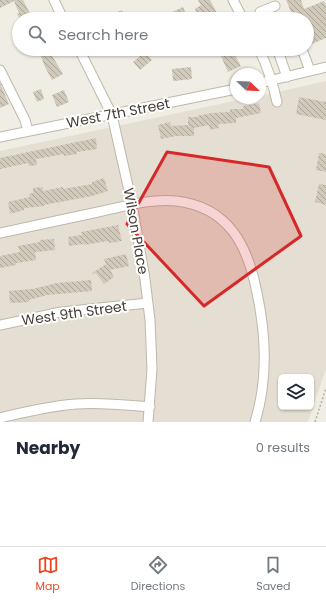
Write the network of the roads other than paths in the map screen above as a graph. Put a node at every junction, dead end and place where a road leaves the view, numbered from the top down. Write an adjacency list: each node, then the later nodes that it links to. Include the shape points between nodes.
1 (54, 0): 4 (street)
2 (233, 0): 5 (street)
3 (274, 6): 6 (street)
4 (60, 12)
5 (239, 12)
6 (260, 12)
7 (82, 56): 19 (street, Wilson Place)
8 (262, 56): 15 (street)
9 (282, 56): 14 (street)
10 (305, 56): 13 (street)
11 (326, 67): 13 (street)
12 (0, 70): 20 (street)
13 (310, 71): 14 (street)
14 (287, 77): 15 (street)
15 (272, 81): 16 (street); 18 (street)
16 (266, 82)
17 (230, 90): 19 (street, West 7th Street)
18 (277, 102)
19 (112, 115): 20 (street, West 7th Street); 22 (street, Wilson Place)
20 (28, 130): 21 (street, West 7th Street)
21 (0, 137)
22 (132, 204): 23 (street); 24 (street, Wilson Place); 29 (street, via 175,200 192,204 223,220 235,232 249,259 264,333 262,383)
23 (0, 234)
24 (148, 303): 25 (street, West 9th Street, via 61,312); 26 (street, Wilson Place, via 152,370)
25 (0, 325)
26 (150, 408): 27 (street, via 76,404 36,409); 28 (street, Wilson Place)
27 (0, 418)
28 (148, 422)
29 (255, 422)

